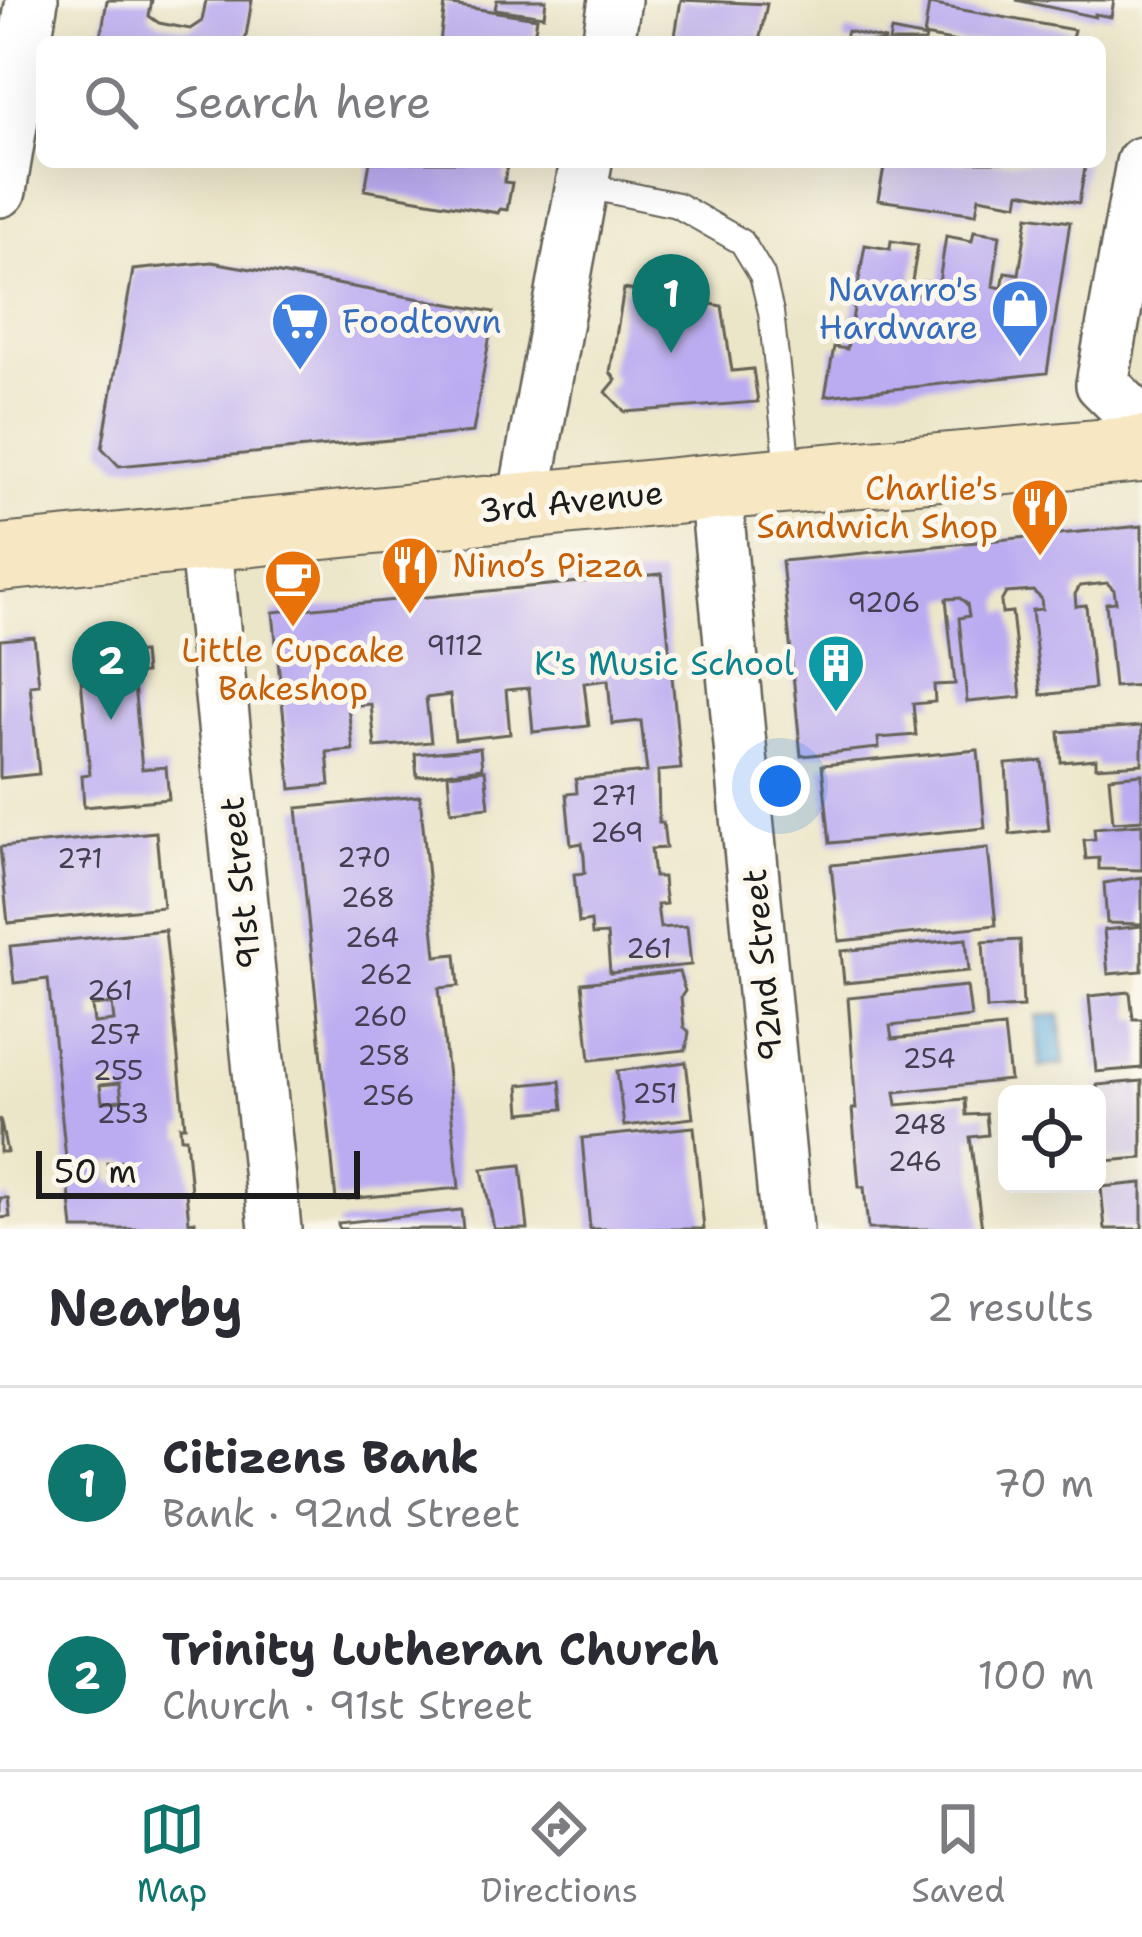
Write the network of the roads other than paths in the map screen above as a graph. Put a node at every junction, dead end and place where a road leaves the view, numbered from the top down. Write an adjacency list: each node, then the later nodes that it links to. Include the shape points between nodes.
1 (32, 0): 6 (street)
2 (616, 0): 3 (street)
3 (609, 36)
4 (1142, 163): 7 (street, via 1102,384)
5 (584, 174): 9 (lane, via 677,205 742,242 771,312); 11 (street)
6 (0, 190)
7 (1142, 423)
8 (1142, 449): 9 (street, 3rd Avenue)
9 (789, 480): 10 (street, 3rd Avenue)
10 (715, 487): 11 (street, 3rd Avenue); 15 (street, 92nd Street)
11 (523, 506): 12 (street, 3rd Avenue)
12 (205, 538): 13 (street, 3rd Avenue); 14 (street, 91st Street)
13 (0, 558)
14 (275, 1229)
15 (787, 1229)

